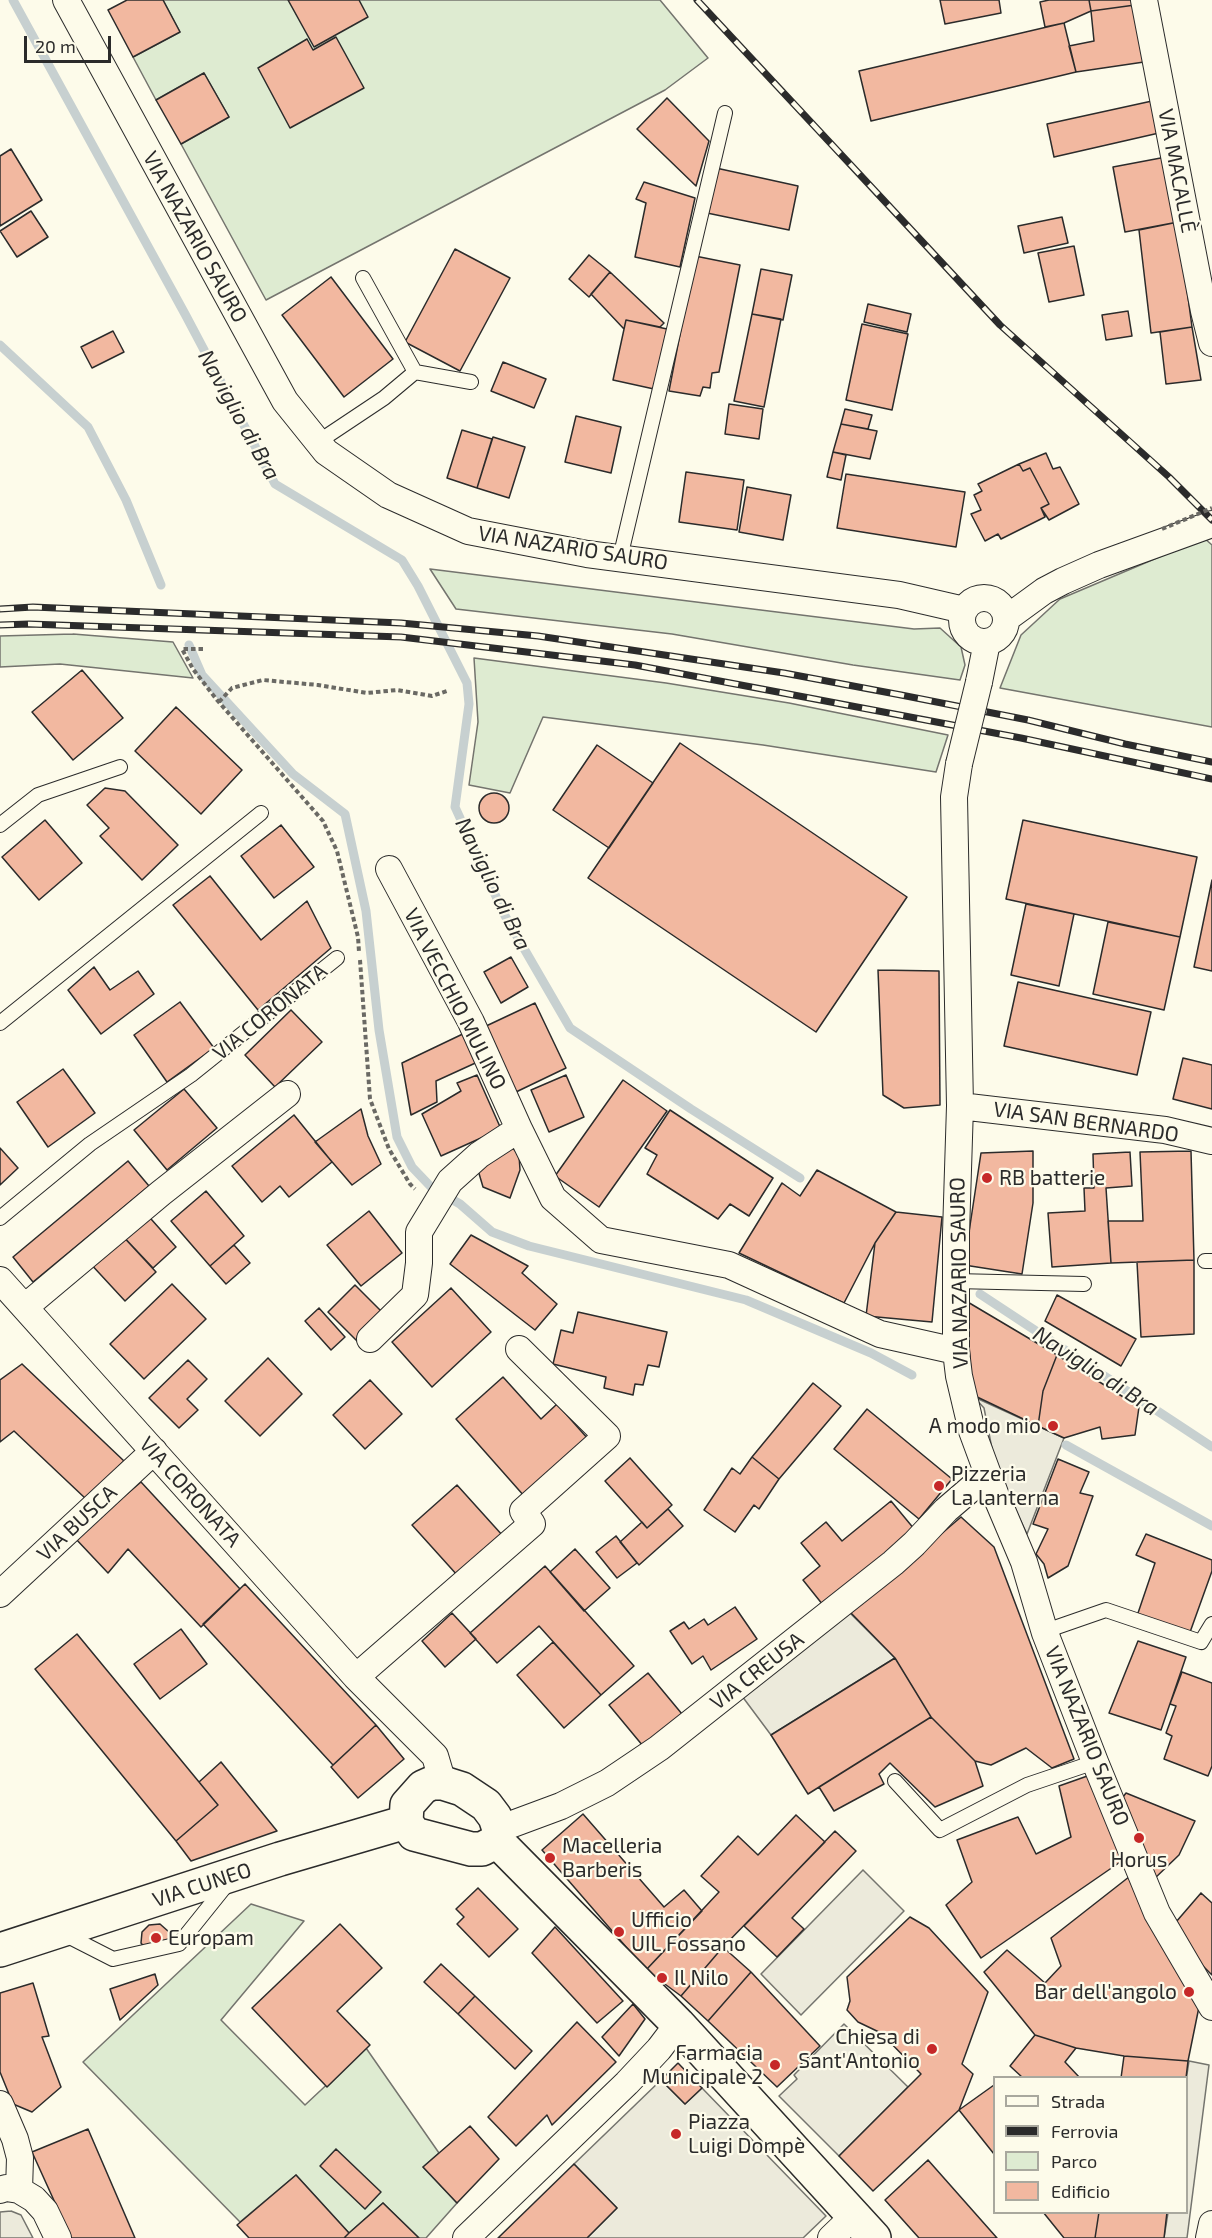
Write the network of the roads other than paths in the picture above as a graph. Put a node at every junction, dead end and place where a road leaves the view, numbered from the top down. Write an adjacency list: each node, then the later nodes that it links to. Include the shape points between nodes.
1 (66, 0): 8 (street, VIA NAZARIO SAURO, via 285,401)
2 (1144, 0): 5 (street, VIA MACALLÈ)
3 (725, 113): 10 (lane)
4 (363, 278): 6 (lane)
5 (1212, 343)
6 (415, 372): 7 (lane); 8 (lane)
7 (471, 382)
8 (318, 442): 10 (street, VIA NAZARIO SAURO, via 326,452 388,495 468,531)
9 (1212, 524): 12 (street, via 1166,534 1063,581)
10 (620, 558): 11 (street, VIA NAZARIO SAURO, via 899,595)
11 (964, 610): 12 (street, via 974,600 988,597 1001,605); 13 (street, via 964,630 975,640)
12 (1007, 618): 13 (street, via 1003,633)
13 (987, 642): 21 (street, VIA NAZARIO SAURO, bridge, via 954,797)
14 (120, 767): 16 (lane, via 38,795)
15 (261, 813): 19 (lane)
16 (0, 825)
17 (389, 869): 22 (street, VIA VECCHIO MULINO, via 471,1022)
18 (338, 958): 24 (lane, VIA CORONATA, via 191,1075 90,1144)
19 (0, 1023)
20 (287, 1094): 28 (street)
21 (960, 1106): 23 (street, VIA SAN BERNARDO, via 1165,1130); 26 (street, VIA NAZARIO SAURO)
22 (519, 1129): 29 (street, via 479,1155 450,1181 419,1232 416,1295); 31 (street, VIA VECCHIO MULINO, via 553,1198 601,1240 729,1265 880,1334)
23 (1212, 1141)
24 (0, 1218)
25 (0, 1280): 28 (street, VIA CORONATA)
26 (955, 1281): 27 (lane); 31 (street, VIA NAZARIO SAURO)
27 (1084, 1284)
28 (25, 1307): 32 (street, VIA CORONATA)
29 (370, 1339)
30 (519, 1349): 37 (street, via 607,1436 523,1510 532,1524)
31 (956, 1351): 33 (street, VIA NAZARIO SAURO, via 972,1431)
32 (153, 1451): 34 (street, VIA BUSCA); 37 (street, VIA CORONATA)
33 (988, 1474): 36 (street, VIA NAZARIO SAURO, via 1024,1562); 42 (street, VIA CREUSA, via 893,1563 659,1748 597,1788)
34 (0, 1594)
35 (1212, 1624): 36 (lane, via 1201,1642 1106,1610)
36 (1045, 1633): 38 (street, VIA NAZARIO SAURO)
37 (356, 1677): 40 (street, VIA CORONATA, via 435,1756)
38 (1095, 1762): 39 (lane, via 1027,1785 939,1830); 46 (street, VIA NAZARIO SAURO, via 1157,1913)
39 (895, 1781)
40 (443, 1783): 41 (main road, via 423,1787 411,1798); 42 (main road, via 462,1789 486,1805 495,1817)
41 (406, 1822): 42 (main road, via 414,1834 471,1849 482,1849); 43 (main road, VIA CUNEO)
42 (498, 1835): 47 (main road)
43 (236, 1874): 44 (main road, VIA CUNEO); 44 (lane, via 179,1944 112,1959)
44 (61, 1932): 45 (main road, VIA CUNEO)
45 (0, 1950)
46 (1210, 2004)
47 (678, 2024): 51 (main road); 53 (street, via 627,2084)
48 (0, 2104): 49 (street, via 20,2158)
49 (10, 2190): 52 (street, via 34,2199 45,2211)
50 (1212, 2224): 54 (street)
51 (853, 2231)
52 (58, 2238)
53 (466, 2238)
54 (1209, 2238)

